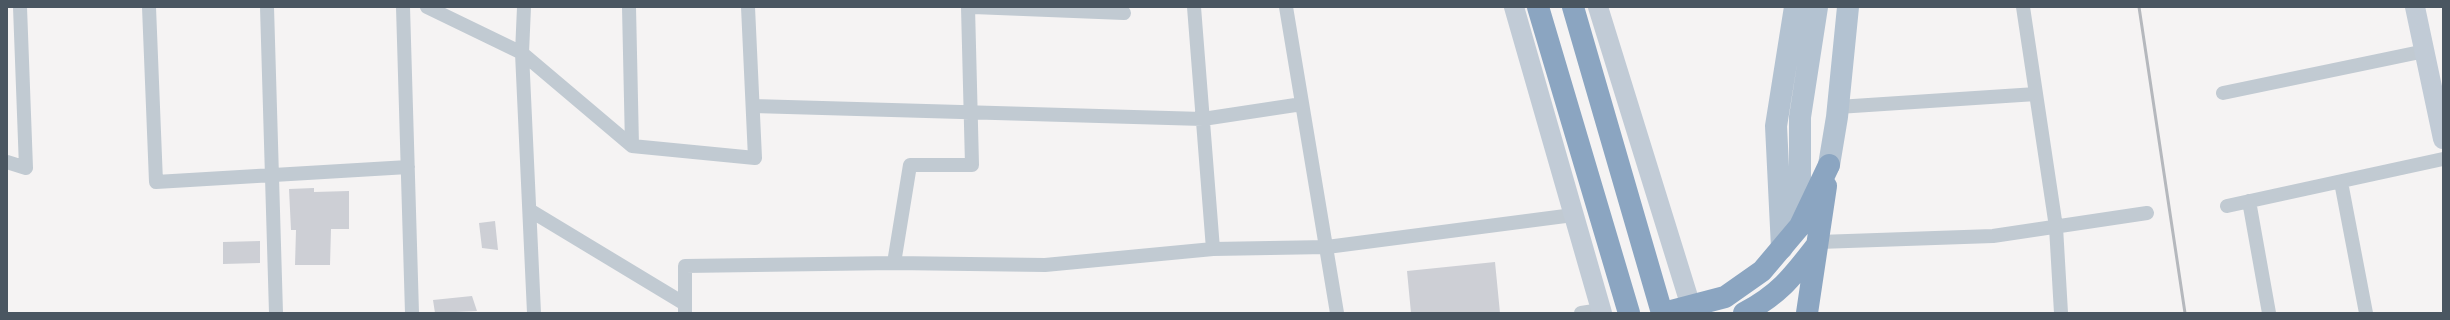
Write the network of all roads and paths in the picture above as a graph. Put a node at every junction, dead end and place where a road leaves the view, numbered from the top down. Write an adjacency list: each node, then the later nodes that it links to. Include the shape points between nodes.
1 (20, 7): 35 (street, via 26,168)
2 (149, 7): 38 (street, via 156,182)
3 (267, 7): 38 (street)
4 (403, 7): 37 (street)
5 (427, 7): 24 (street)
6 (524, 7): 24 (street)
7 (629, 7): 33 (street)
8 (748, 7): 28 (street)
9 (968, 7): 30 (street)
10 (973, 7): 22 (street)
11 (1194, 7): 31 (street)
12 (1286, 7): 27 (street)
13 (1514, 7): 44 (street)
14 (1538, 7): 60 (highway)
15 (1573, 7): 61 (highway)
16 (1598, 7): 53 (street)
17 (1795, 7): 49 (main road, via 1776,126)
18 (1817, 7): 45 (main road, via 1800,117)
19 (1848, 7): 29 (main road)
20 (2023, 7): 26 (street)
21 (2415, 7): 23 (street)
22 (1124, 13)
23 (2425, 51): 25 (street); 32 (street)
24 (522, 53): 33 (street); 42 (street)
25 (2223, 93)
26 (2036, 94): 29 (street); 46 (street)
27 (1302, 104): 31 (street); 48 (street)
28 (753, 106): 30 (street); 33 (street, via 755,158)
29 (1838, 107): 36 (main road)
30 (972, 113): 31 (street); 51 (street, via 972,164 910,165)
31 (1203, 119): 50 (street)
32 (2443, 139)
33 (632, 146)
34 (2443, 159): 39 (street)
35 (7, 162)
36 (1829, 165): 45 (highway); 47 (highway)
37 (408, 167): 38 (street); 56 (street)
38 (272, 176): 55 (street)
39 (2341, 182): 40 (street); 66 (street)
40 (2249, 201): 41 (street); 65 (street)
41 (2227, 206)
42 (531, 211): 52 (street); 57 (street)
43 (2148, 213): 46 (street)
44 (1573, 215): 48 (street); 54 (street)
45 (1800, 226): 49 (highway)
46 (2056, 226): 47 (street, via 1993,236); 64 (street)
47 (1819, 242): 62 (highway, via 1786,284 1765,302); 63 (highway)
48 (1327, 247): 50 (street); 58 (street)
49 (1782, 248): 53 (highway, via 1762,271 1725,297)
50 (1213, 249): 51 (street, via 1045,265)
51 (894, 263): 52 (street, via 685,266)
52 (685, 308)
53 (1691, 310): 61 (highway)
54 (1601, 312): 59 (street)
55 (276, 313)
56 (412, 313)
57 (534, 313)
58 (1337, 313)
59 (1581, 313)
60 (1629, 313)
61 (1663, 313)
62 (1744, 313)
63 (1806, 313)
64 (2061, 313)
65 (2269, 313)
66 (2366, 313)

